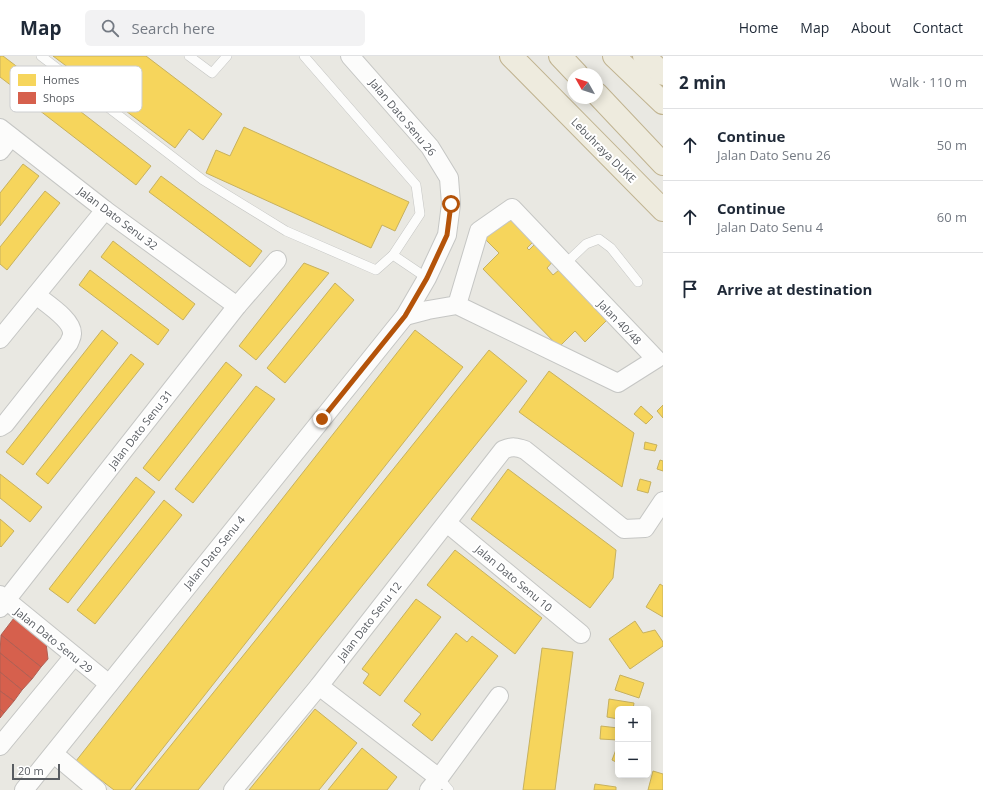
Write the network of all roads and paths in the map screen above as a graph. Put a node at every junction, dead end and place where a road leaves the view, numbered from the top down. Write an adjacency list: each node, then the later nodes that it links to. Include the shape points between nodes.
1 (42, 56): 12 (lane)
2 (189, 56): 3 (lane, via 212,73)
3 (227, 56)
4 (304, 56): 23 (lane, via 416,185 420,214)
5 (350, 56): 26 (street, Jalan Dato Senu 26, via 430,147 449,178 451,204 447,235)
6 (511, 56): 22 (highway, Lebuhraya DUKE)
7 (560, 56): 13 (highway)
8 (614, 56): 16 (highway)
9 (644, 56): 14 (highway)
10 (654, 56): 11 (highway)
11 (663, 64)
12 (55, 66)
13 (572, 68)
14 (663, 74)
15 (603, 100): 20 (highway)
16 (663, 103)
17 (115, 112): 23 (lane, via 203,180 286,231 376,270)
18 (6, 132): 19 (street); 21 (street, Jalan Dato Senu 32)
19 (0, 151)
20 (663, 164)
21 (105, 210): 28 (street); 30 (street, Jalan Dato Senu 32)
22 (663, 210)
23 (393, 255): 26 (lane)
24 (277, 260): 30 (street, Jalan Dato Senu 31)
25 (565, 264): 27 (lane, via 586,244 599,239 611,248); 29 (street, Jalan 40/48, via 512,208 479,231); 29 (street, Jalan 40/48, via 656,359 618,384)
26 (427, 278): 31 (street, Jalan Dato Senu 26)
27 (638, 282)
28 (36, 295): 32 (street); 33 (street, via 66,319 71,326 72,335 69,343)
29 (457, 305): 31 (street)
30 (237, 306): 36 (street, Jalan Dato Senu 31)
31 (405, 316): 39 (street, Jalan Dato Senu 4)
32 (0, 339)
33 (0, 427)
34 (663, 501): 35 (street, Jalan Dato Senu 12, via 646,528 624,529 525,450 510,447 503,450)
35 (447, 523): 37 (street, Jalan Dato Senu 10); 40 (street, Jalan Dato Senu 12)
36 (2, 601): 38 (street, Jalan Dato Senu 29)
37 (581, 634)
38 (74, 656): 39 (street, Jalan Dato Senu 29); 42 (street)
39 (109, 684): 43 (street, Jalan Dato Senu 4)
40 (319, 686): 44 (street); 47 (street, Jalan Dato Senu 12)
41 (499, 696): 44 (street)
42 (0, 746)
43 (54, 754): 45 (street, Jalan Dato Senu 4); 46 (street)
44 (439, 786)
45 (24, 790)
46 (97, 790)
47 (233, 790)

